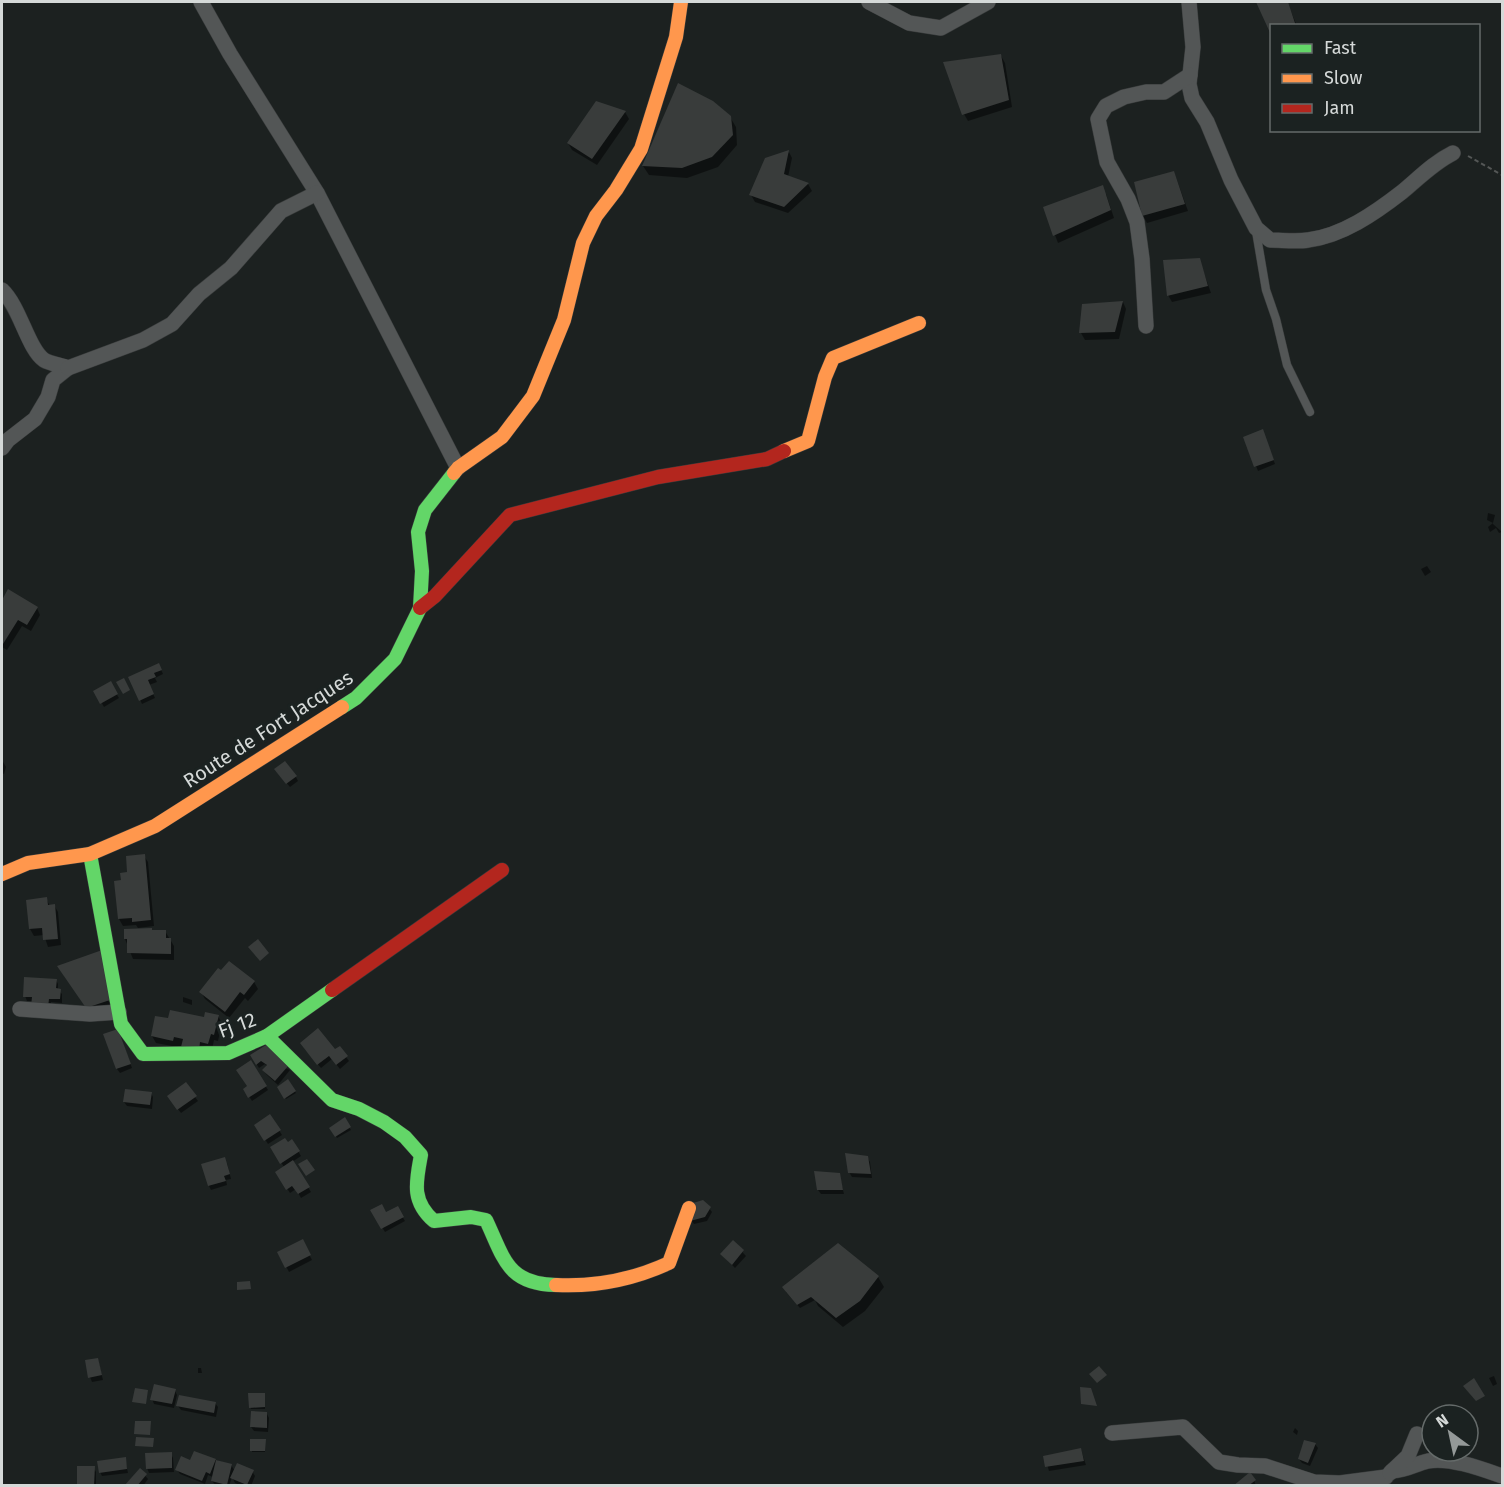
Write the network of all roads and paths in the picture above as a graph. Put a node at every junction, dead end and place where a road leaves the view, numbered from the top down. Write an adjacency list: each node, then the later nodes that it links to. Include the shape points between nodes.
1 (201, 2): 9 (street)
2 (681, 2): 17 (street, Route de Fort Jacques, via 676,37 641,149 596,216 583,243 564,320 533,396 502,437)
3 (868, 2): 4 (street, via 909,23 941,28)
4 (987, 2)
5 (1189, 2): 6 (street, via 1193,47)
6 (1190, 75): 10 (street, via 1192,98 1208,122); 13 (street, via 1164,92 1124,97 1106,106 1098,120 1107,162 1137,222)
7 (1453, 153): 8 (path, via 1464,153); 10 (street, via 1426,169 1364,219 1330,234 1308,240 1270,240)
8 (1503, 175)
9 (317, 193): 14 (street, via 281,211 172,324 143,340); 17 (street)
10 (1256, 228): 15 (lane, via 1266,290 1287,365)
11 (2, 290): 14 (street, via 44,360)
12 (919, 323): 18 (street, via 833,358 808,441 767,459 658,477 510,515)
13 (1146, 326)
14 (68, 368): 16 (street, via 53,380 35,419)
15 (1310, 412)
16 (2, 448)
17 (458, 468): 18 (street, Route de Fort Jacques, via 425,510 418,532)
18 (420, 608): 19 (street, Route de Fort Jacques, via 395,659 357,698 155,826)
19 (90, 854): 21 (street, Route de Fort Jacques, via 27,863); 23 (street, Fj 12)
20 (502, 870): 24 (street, Fj 12)
21 (2, 874)
22 (20, 1009): 23 (street, via 80,1014)
23 (119, 1012): 24 (street, Fj 12, via 121,1024 143,1054 228,1053)
24 (267, 1036): 25 (street, via 332,1100 359,1109 405,1137 421,1155 416,1185 417,1201 424,1214 434,1221 486,1220 520,1278 540,1284 578,1286 647,1273 669,1263)
25 (689, 1208)
26 (1112, 1433): 29 (street, via 1182,1427 1219,1462 1265,1466 1314,1482 1340,1484)
27 (1417, 1434): 29 (street, via 1408,1456)
28 (1503, 1476): 29 (street, via 1455,1462 1429,1461)
29 (1385, 1478)

